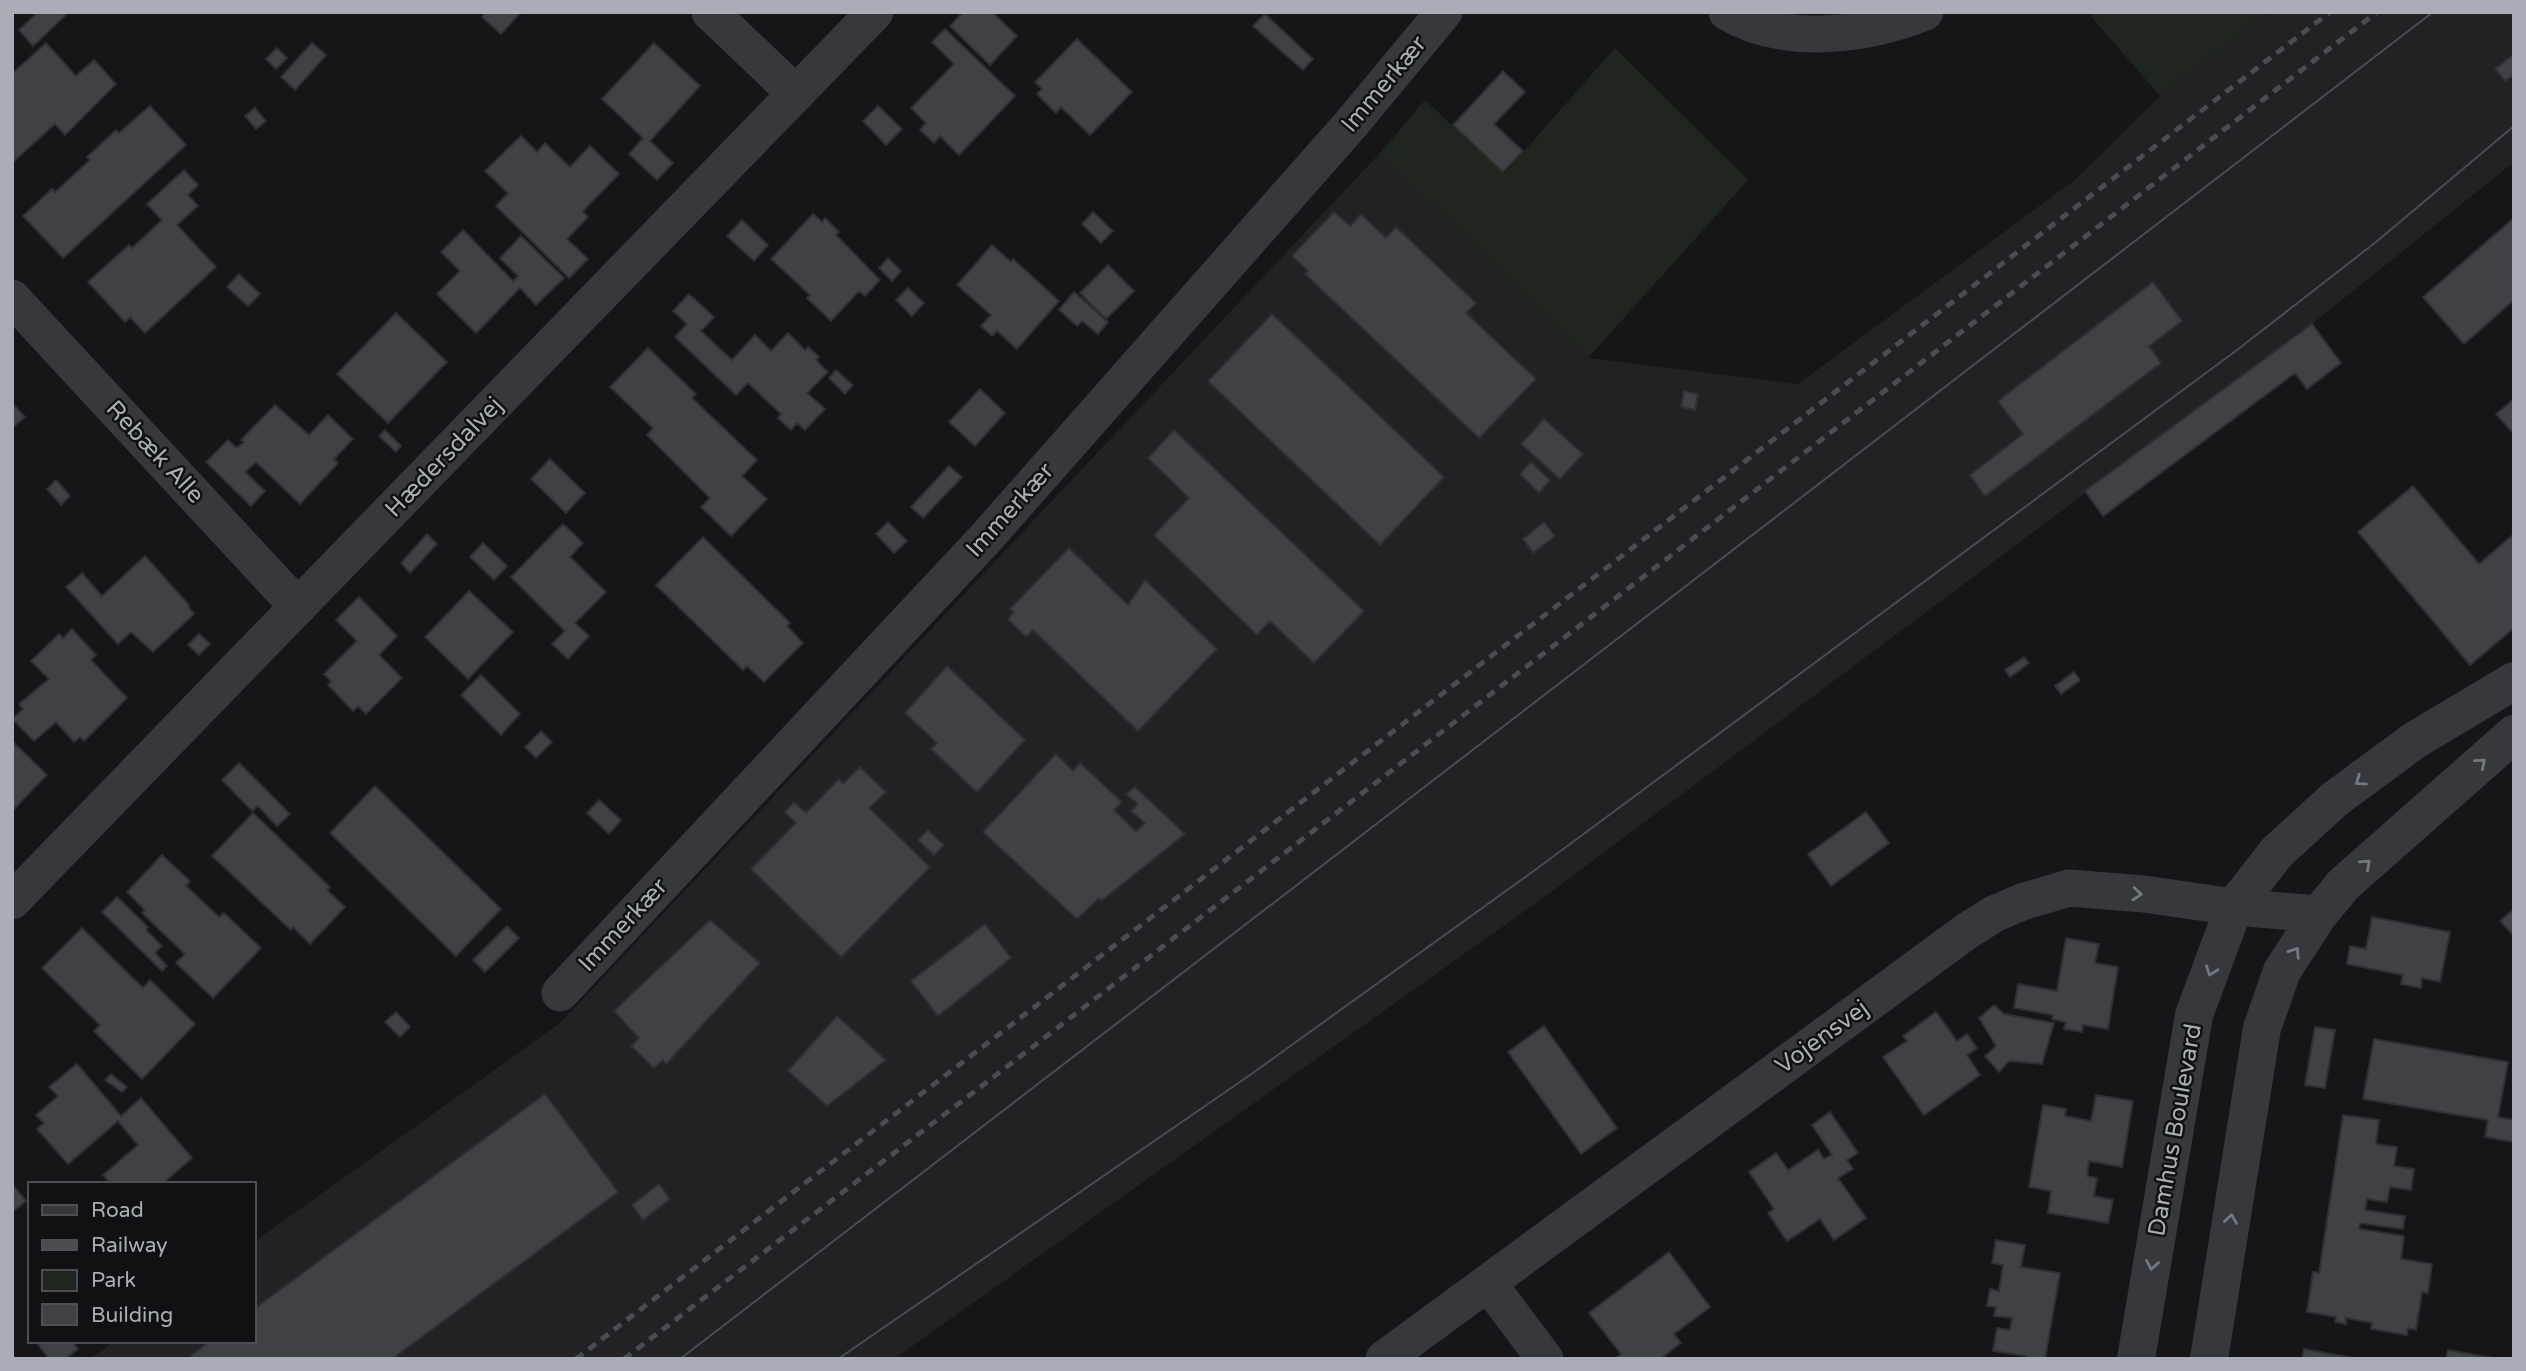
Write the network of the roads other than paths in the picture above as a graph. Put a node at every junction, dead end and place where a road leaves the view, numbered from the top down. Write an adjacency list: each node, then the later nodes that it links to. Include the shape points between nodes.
1 (710, 12): 6 (street)
2 (876, 12): 6 (street, Hædersdalvej)
3 (1444, 12): 14 (street, Immerkær, via 1352,124 985,540)
4 (1727, 12): 5 (street, via 1789,33 1861,31)
5 (1925, 12)
6 (796, 94): 8 (street, Hædersdalvej)
7 (12, 298): 8 (street, Rebæk Alle)
8 (298, 607): 11 (street, Hædersdalvej)
9 (2514, 681): 12 (street, Damhus Boulevard, one-way to 12, via 2415,740 2335,799 2277,852)
10 (2514, 734): 13 (street, one-way to 10, via 2344,884)
11 (12, 901)
12 (2234, 907): 13 (street, Vojensvej); 15 (street, Vojensvej, one-way to 12, via 1994,914 2069,888); 18 (street, Damhus Boulevard, one-way to 18, via 2194,1015)
13 (2319, 914): 19 (street, one-way to 13, via 2262,1028 2282,971)
14 (559, 993)
15 (1488, 1283): 16 (street, Vojensvej); 17 (street)
16 (1384, 1359)
17 (1545, 1359)
18 (2136, 1359)
19 (2209, 1359)

